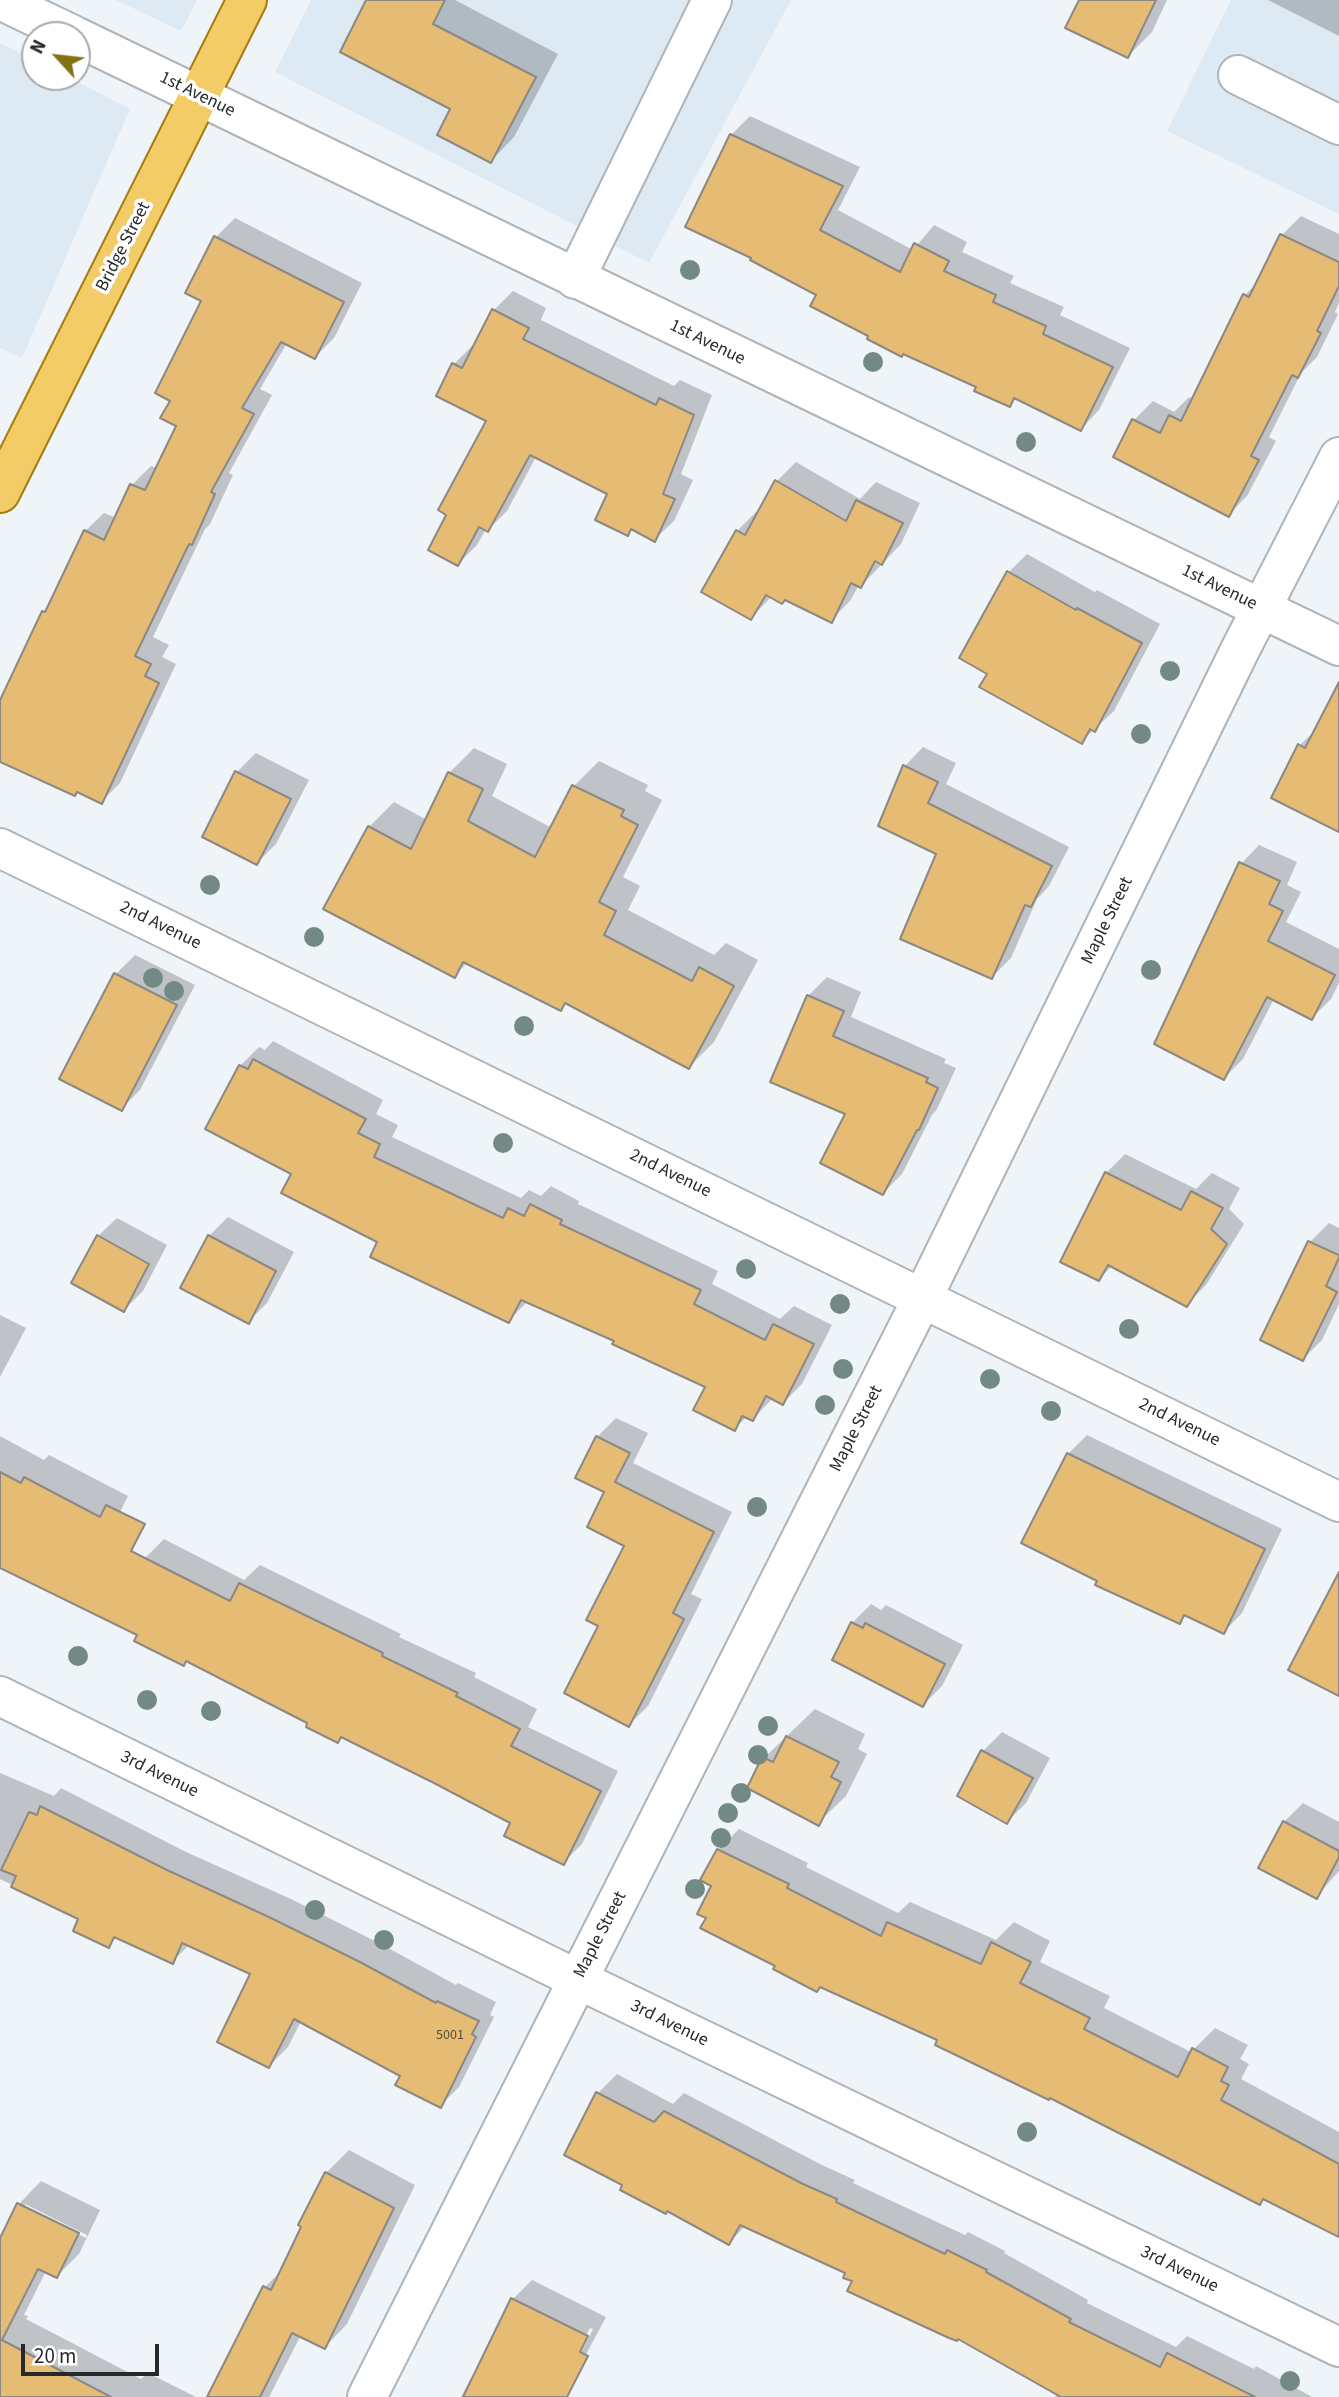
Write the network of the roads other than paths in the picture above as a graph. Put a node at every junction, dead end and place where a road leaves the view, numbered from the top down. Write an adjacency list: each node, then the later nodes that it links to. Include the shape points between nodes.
1 (1, 0): 4 (street, 1st Avenue)
2 (247, 0): 7 (main road, Bridge Street)
3 (712, 0): 9 (street)
4 (44, 21)
5 (91, 44): 7 (street, 1st Avenue)
6 (1238, 75): 8 (street)
7 (201, 96): 9 (street, 1st Avenue); 11 (main road, Bridge Street)
8 (1338, 122)
9 (575, 279): 12 (street, 1st Avenue)
10 (1339, 457): 12 (street, Maple Street)
11 (0, 493)
12 (1262, 609): 13 (street, 1st Avenue); 15 (street, Maple Street)
13 (1339, 646)
14 (0, 848): 15 (street, 2nd Avenue)
15 (923, 1297): 16 (street, 2nd Avenue); 18 (street, Maple Street)
16 (1339, 1502)
17 (0, 1696): 18 (street, 3rd Avenue)
18 (579, 1980): 19 (street, 3rd Avenue); 20 (street, Maple Street)
19 (1339, 2347)
20 (367, 2397)

